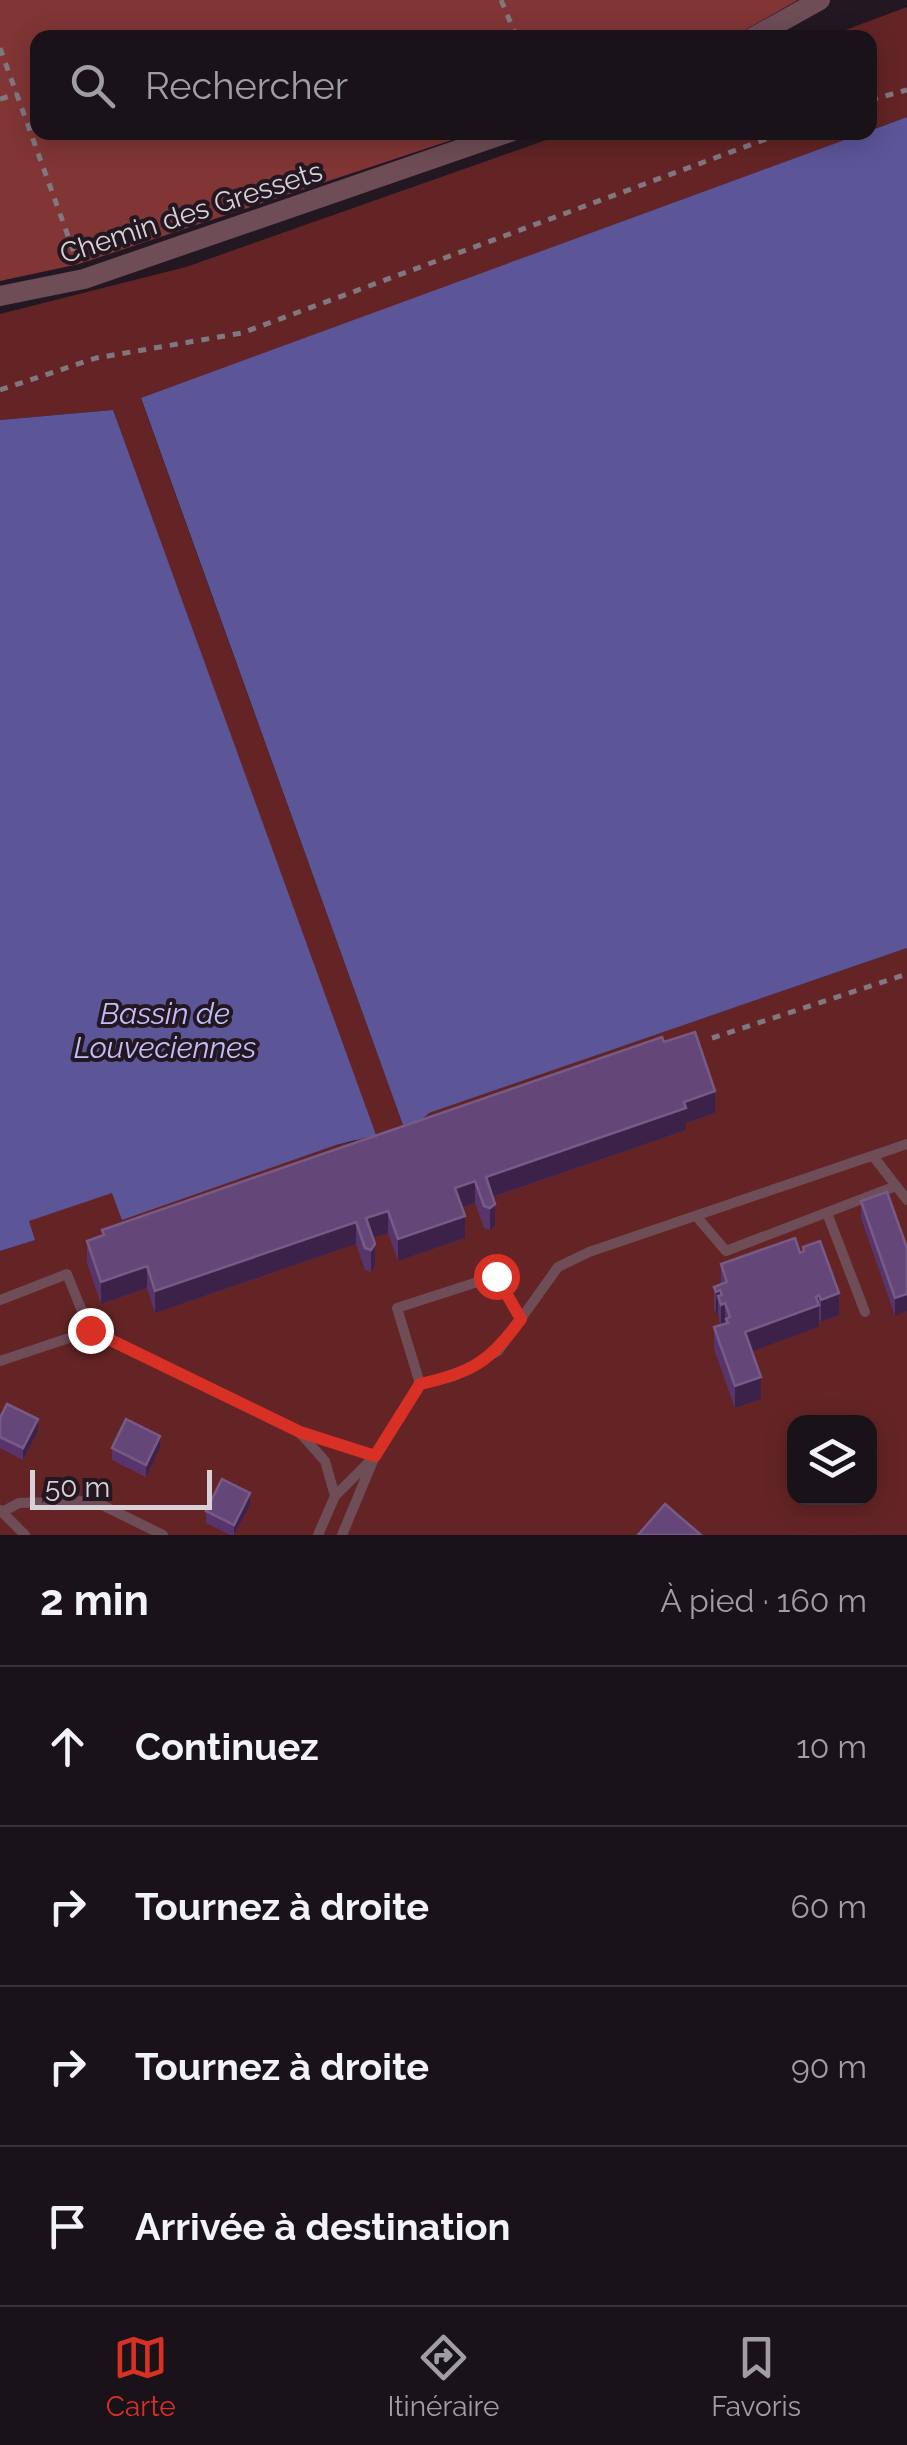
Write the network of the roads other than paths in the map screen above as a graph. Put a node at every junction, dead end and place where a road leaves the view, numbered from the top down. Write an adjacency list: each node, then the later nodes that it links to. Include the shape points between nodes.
1 (820, 0): 2 (street)
2 (766, 30)
3 (487, 140): 4 (street, Chemin des Gressets, via 84,280)
4 (0, 296)
5 (907, 1144): 6 (lane)
6 (873, 1156): 7 (lane); 10 (lane)
7 (896, 1186): 8 (lane); 9 (lane)
8 (907, 1200)
9 (827, 1213): 10 (lane, via 726,1252); 12 (lane)
10 (696, 1216): 13 (lane, via 558,1268)
11 (0, 1300): 14 (lane, via 67,1274)
12 (864, 1312)
13 (521, 1319): 16 (lane, via 498,1351 454,1376); 16 (lane, via 496,1276 396,1308)
14 (90, 1330): 15 (lane); 17 (lane)
15 (0, 1361)
16 (420, 1384): 18 (lane)
17 (300, 1432): 18 (lane); 19 (lane, via 324,1461)
18 (375, 1456): 19 (lane); 24 (lane)
19 (336, 1496): 23 (lane)
20 (1, 1511): 21 (lane); 22 (lane, via 18,1503 88,1501)
21 (26, 1535)
22 (163, 1535)
23 (318, 1535)
24 (342, 1535)

